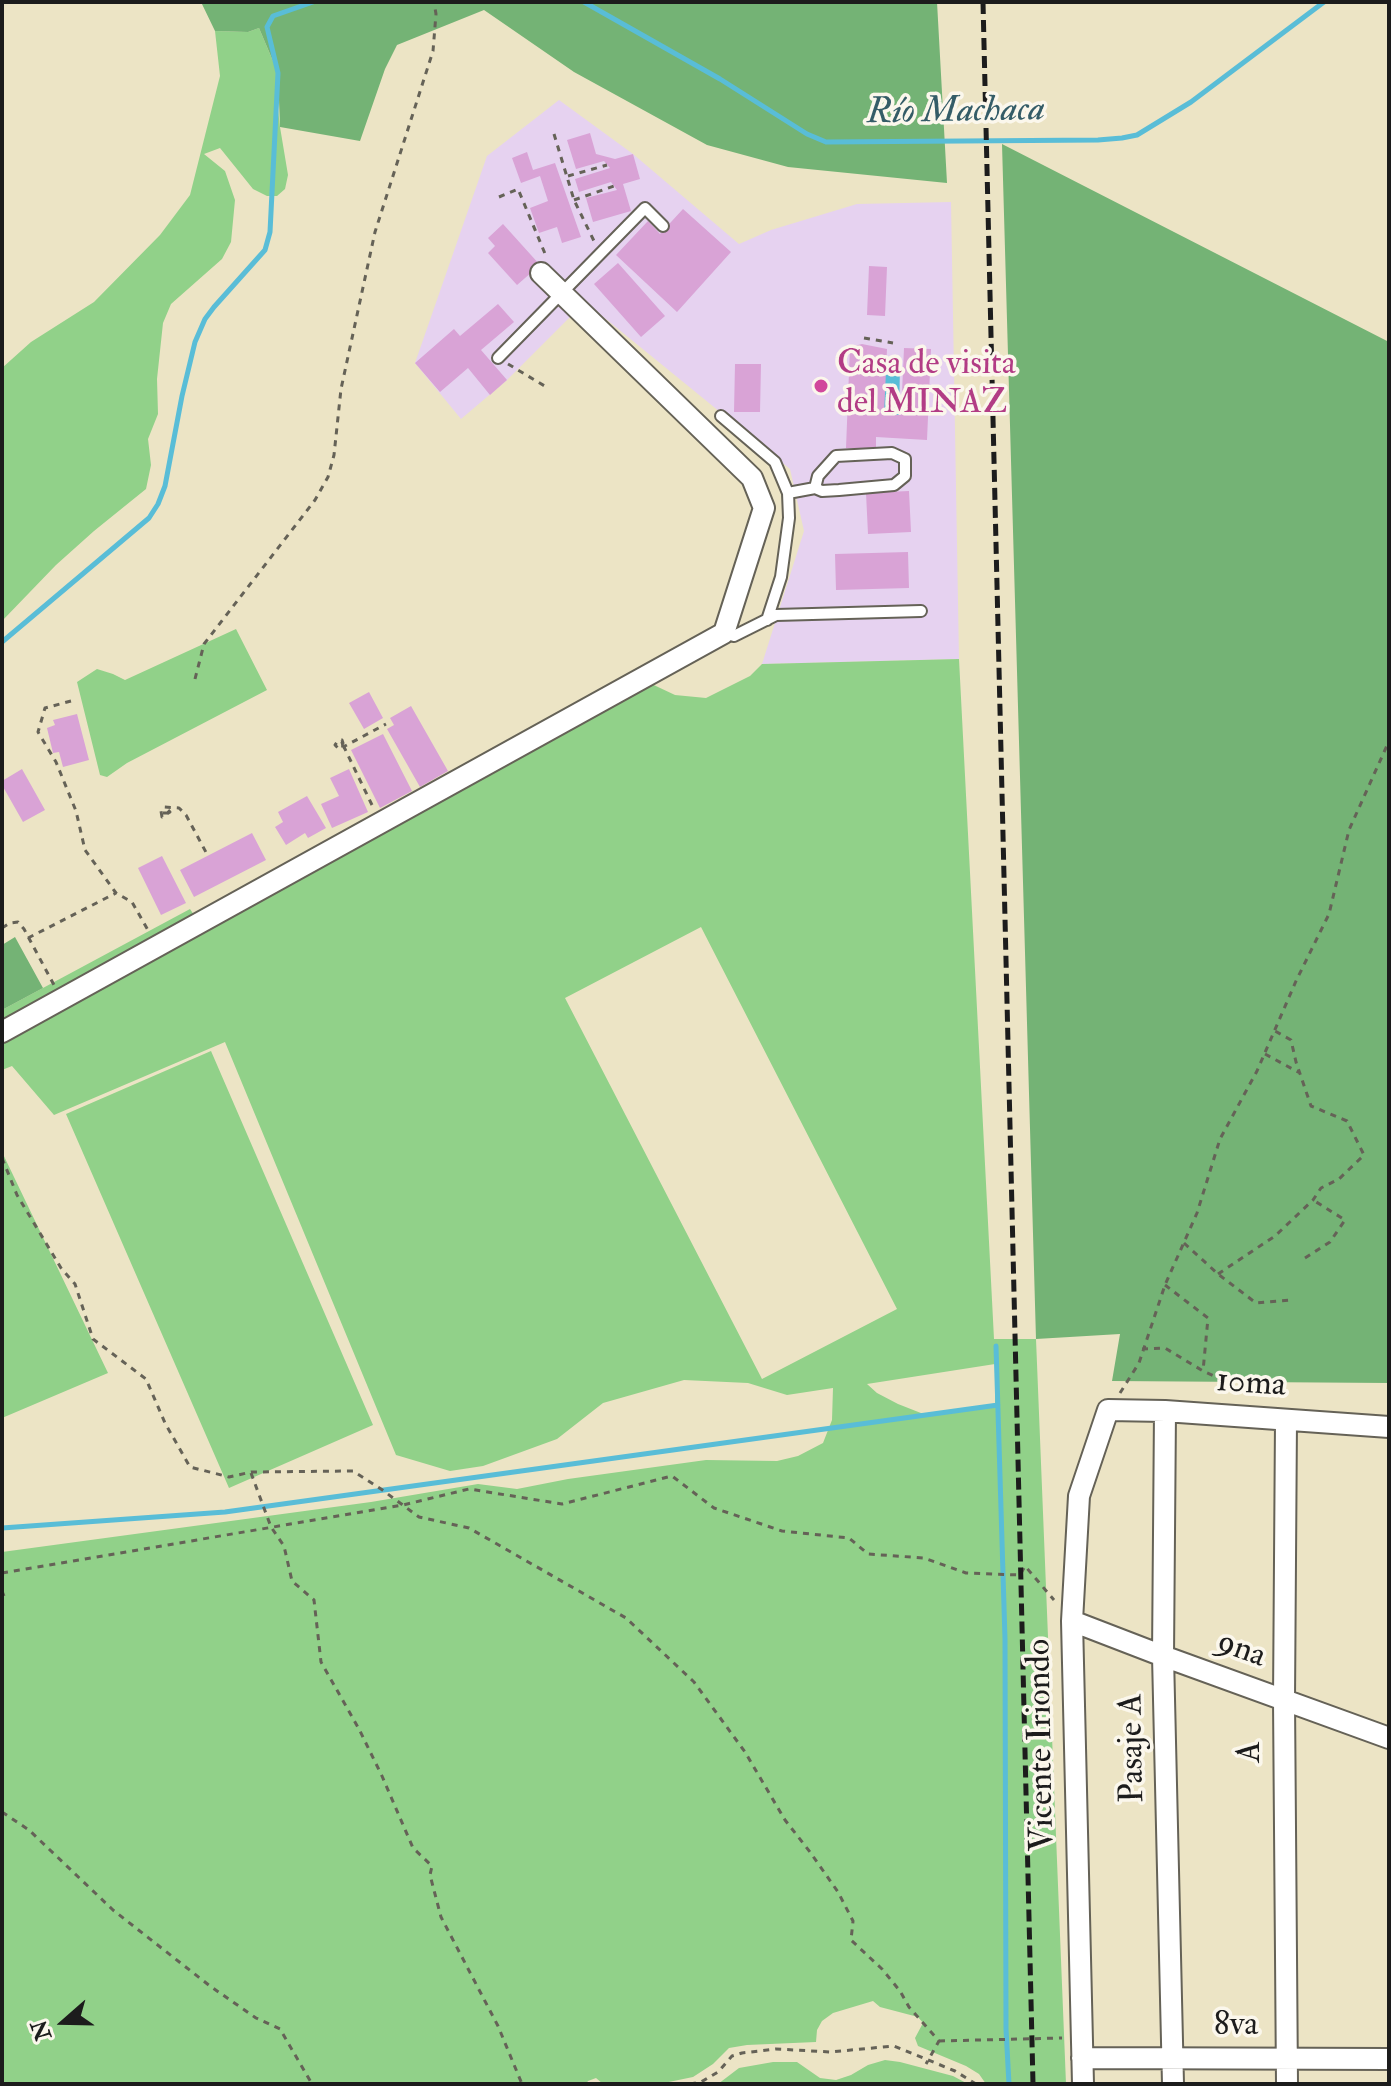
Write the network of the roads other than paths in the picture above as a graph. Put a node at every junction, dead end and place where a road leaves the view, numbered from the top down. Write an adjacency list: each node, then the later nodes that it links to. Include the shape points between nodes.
1 (663, 226): 3 (lane, via 645,208)
2 (541, 273): 3 (street)
3 (562, 293): 4 (lane); 10 (street, via 752,478 764,508)
4 (498, 358)
5 (721, 416): 7 (lane, via 775,462)
6 (815, 488): 6 (lane, via 894,485 905,476 905,459 892,453 836,456 818,476); 7 (lane)
7 (788, 493): 9 (lane, via 781,577)
8 (921, 611): 9 (lane, via 776,615)
9 (767, 620): 10 (lane, via 734,636)
10 (724, 633): 11 (street)
11 (2, 1032)
12 (1108, 1410): 13 (street, 10ma); 16 (street, Vicente Iriondo, via 1079,1496)
13 (1165, 1411): 14 (street, 10ma); 17 (street, Pasaje A)
14 (1286, 1420): 15 (street, 10ma); 18 (street, A)
15 (1389, 1427)
16 (1072, 1621): 17 (street, 9na); 20 (street, Vicente Iriondo)
17 (1163, 1656): 18 (street, 9na); 21 (street, Pasaje A)
18 (1284, 1700): 19 (street, 9na); 22 (street, A)
19 (1389, 1738)
20 (1082, 2048): 21 (street, 8va); 24 (street, Vicente Iriondo)
21 (1173, 2059): 22 (street, 8va); 25 (street, Pasaje A)
22 (1286, 2059): 23 (street, 8va); 26 (street, A)
23 (1389, 2059)
24 (1083, 2084)
25 (1173, 2084)
26 (1287, 2084)

